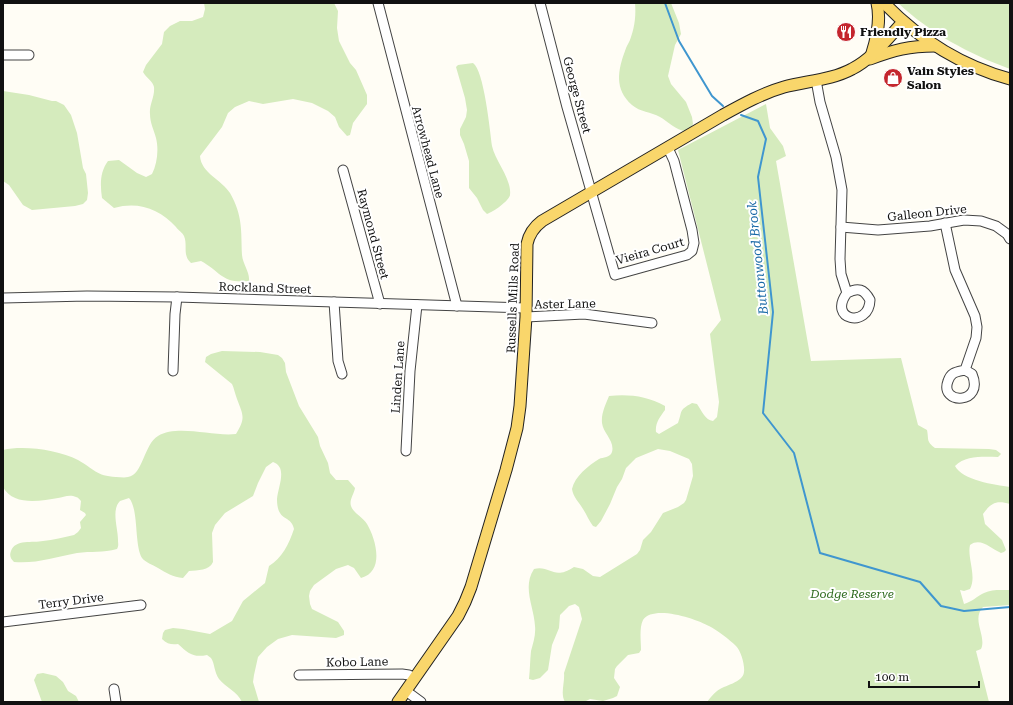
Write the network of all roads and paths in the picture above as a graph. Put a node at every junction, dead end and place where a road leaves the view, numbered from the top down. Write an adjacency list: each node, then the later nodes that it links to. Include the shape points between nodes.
1 (378, 3): 24 (street, Arrowhead Lane)
2 (540, 3): 14 (street, George Street)
3 (877, 3): 9 (main road, via 879,28)
4 (884, 3): 5 (main road)
5 (904, 22): 6 (main road); 9 (main road, Russells Mills Road)
6 (934, 46): 9 (main road, via 914,46); 11 (main road, via 976,68)
7 (3, 55): 8 (street)
8 (29, 55)
9 (869, 57): 10 (main road, Russells Mills Road, via 850,70)
10 (816, 80): 12 (main road, Russells Mills Road, via 759,96); 16 (street, via 842,190)
11 (1010, 80)
12 (668, 148): 14 (main road, Russells Mills Road); 14 (street, Vieira Court, via 674,161 692,230 694,243 692,251 687,254 615,275)
13 (343, 170): 22 (street, Raymond Street)
14 (591, 193): 25 (main road, Russells Mills Road, via 538,224 530,234 527,244)
15 (945, 224): 16 (street, Galleon Drive, via 878,230); 17 (street, Galleon Drive, via 964,220 981,221 996,226); 27 (street, via 955,270 975,316 977,327)
16 (841, 227): 18 (street, via 841,274)
17 (1010, 239)
18 (847, 293)
19 (177, 296): 20 (street, Rockland Street); 21 (street, Rockland Street); 28 (street)
20 (3, 298)
21 (334, 302): 22 (street, Rockland Street); 29 (street, via 338,361)
22 (380, 304): 23 (street, Rockland Street)
23 (417, 305): 24 (street, Rockland Street); 30 (street, Linden Lane, via 410,371)
24 (457, 306): 25 (street, Rockland Street)
25 (526, 313): 26 (street, Aster Lane, via 584,314); 34 (main road, Russells Mills Road, via 522,395 517,428 476,572 462,609)
26 (652, 323)
27 (965, 370)
28 (173, 371)
29 (342, 374)
30 (406, 451)
31 (141, 605): 32 (street, Terry Drive)
32 (3, 622)
33 (299, 675): 34 (street, Kobo Lane, via 402,674)
34 (415, 678): 36 (main road, Russells Mills Road)
35 (114, 689): 37 (street)
36 (406, 691): 38 (main road, Russells Mills Road); 39 (street)
37 (116, 702)
38 (398, 702)
39 (421, 702)

